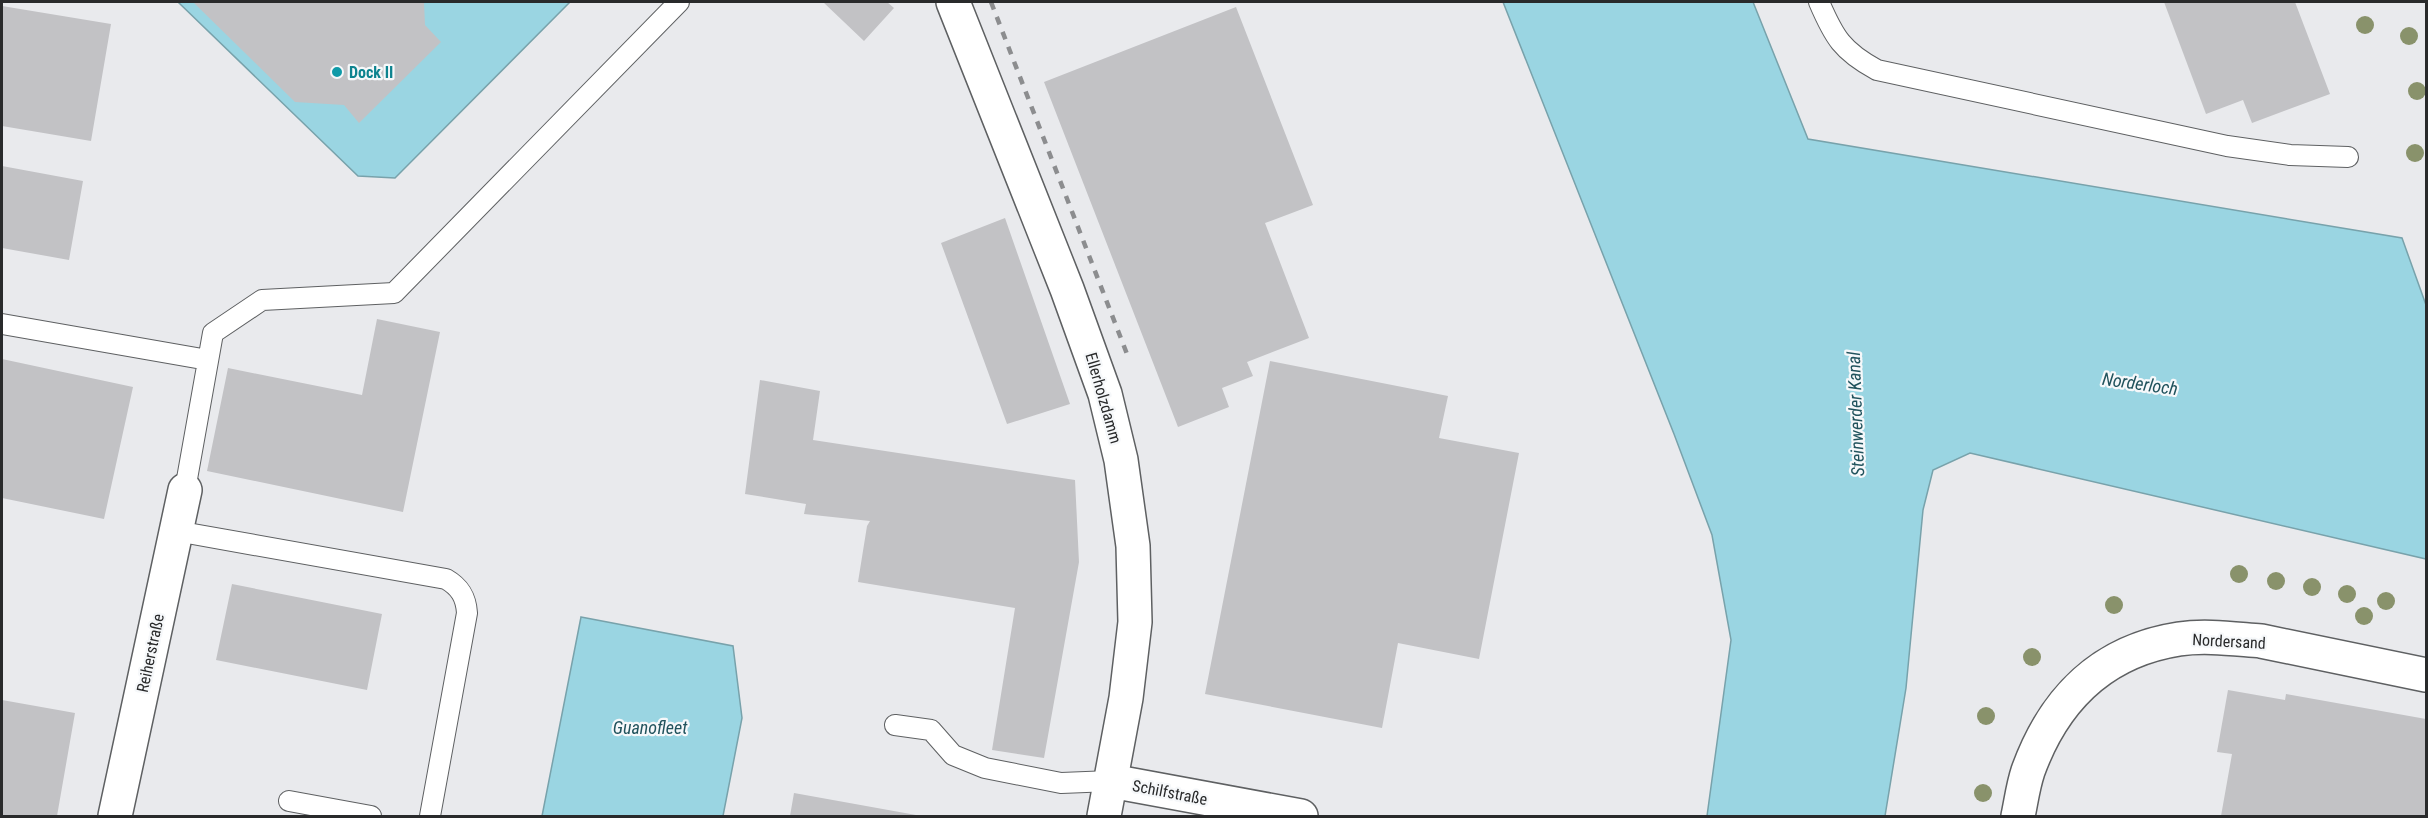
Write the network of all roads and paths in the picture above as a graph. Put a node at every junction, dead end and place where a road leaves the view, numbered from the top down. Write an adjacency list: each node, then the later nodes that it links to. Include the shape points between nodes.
1 (679, 2): 6 (lane, via 394,293 262,300 213,333)
2 (953, 2): 11 (street, Ellerholzdamm, via 1067,289 1105,394 1119,450 1133,546 1135,622)
3 (1819, 2): 4 (lane, via 1843,46 1877,70 2227,146 2290,156)
4 (2348, 157)
5 (2, 324): 6 (lane)
6 (208, 360): 7 (lane)
7 (185, 490): 8 (street, Reiherstraße)
8 (176, 531): 13 (street, Reiherstraße); 15 (lane, via 446,579 458,588 467,613)
9 (2427, 675): 18 (street, Nordersand, via 2261,641 2180,639 2130,652 2089,677 2051,723 2027,773)
10 (895, 725): 11 (lane, via 931,730 953,755 985,768 1061,783)
11 (1111, 781): 16 (street, Ellerholzdamm); 17 (street, Schilfstraße)
12 (289, 801): 14 (lane)
13 (115, 816)
14 (371, 816)
15 (429, 816)
16 (1104, 816)
17 (1301, 816)
18 (2018, 816)

